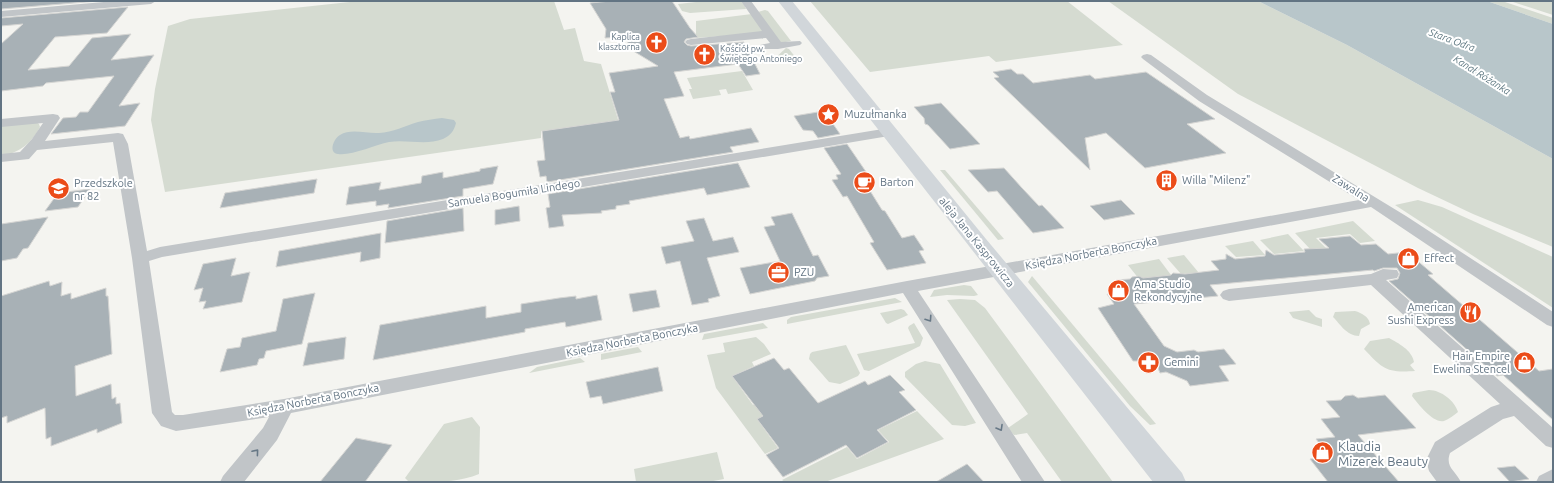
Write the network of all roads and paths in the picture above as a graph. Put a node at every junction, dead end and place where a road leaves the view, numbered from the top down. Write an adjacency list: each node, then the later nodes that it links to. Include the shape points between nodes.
1 (151, 1): 4 (street)
2 (746, 1): 5 (street)
3 (785, 1): 12 (street, aleja Jana Kasprowicza)
4 (1, 14)
5 (770, 34): 6 (street); 8 (street)
6 (691, 42)
7 (796, 43): 8 (street)
8 (778, 46): 9 (street)
9 (764, 47)
10 (1148, 57): 15 (street, Zawalna, via 1203,98)
11 (1, 124): 13 (street, via 53,118)
12 (889, 132): 16 (street, Samuela Bogumiła Lindego, via 167,250); 17 (street, aleja Jana Kasprowicza)
13 (28, 151): 14 (street); 16 (street, Księdza Norberta Bonczyka, via 118,137)
14 (1, 158)
15 (1373, 202): 17 (street, Księdza Norberta Bonczyka, via 1165,239); 20 (street, Zawalna)
16 (140, 258): 21 (street, Księdza Norberta Bonczyka, via 162,413 165,419 173,424 184,424)
17 (1001, 272): 18 (street, Księdza Norberta Bonczyka); 27 (street, aleja Jana Kasprowicza)
18 (907, 287): 21 (street, Księdza Norberta Bonczyka); 26 (street, one-way to 26)
19 (1229, 295): 22 (street, via 1383,276)
20 (1553, 321)
21 (284, 407): 25 (street, one-way to 21, via 270,434)
22 (1517, 408): 23 (street); 28 (street, via 1498,412 1442,448 1437,460 1440,471)
23 (1553, 440)
24 (1553, 478): 29 (street)
25 (231, 482)
26 (1034, 482)
27 (1171, 482)
28 (1450, 482)
29 (1547, 482)

